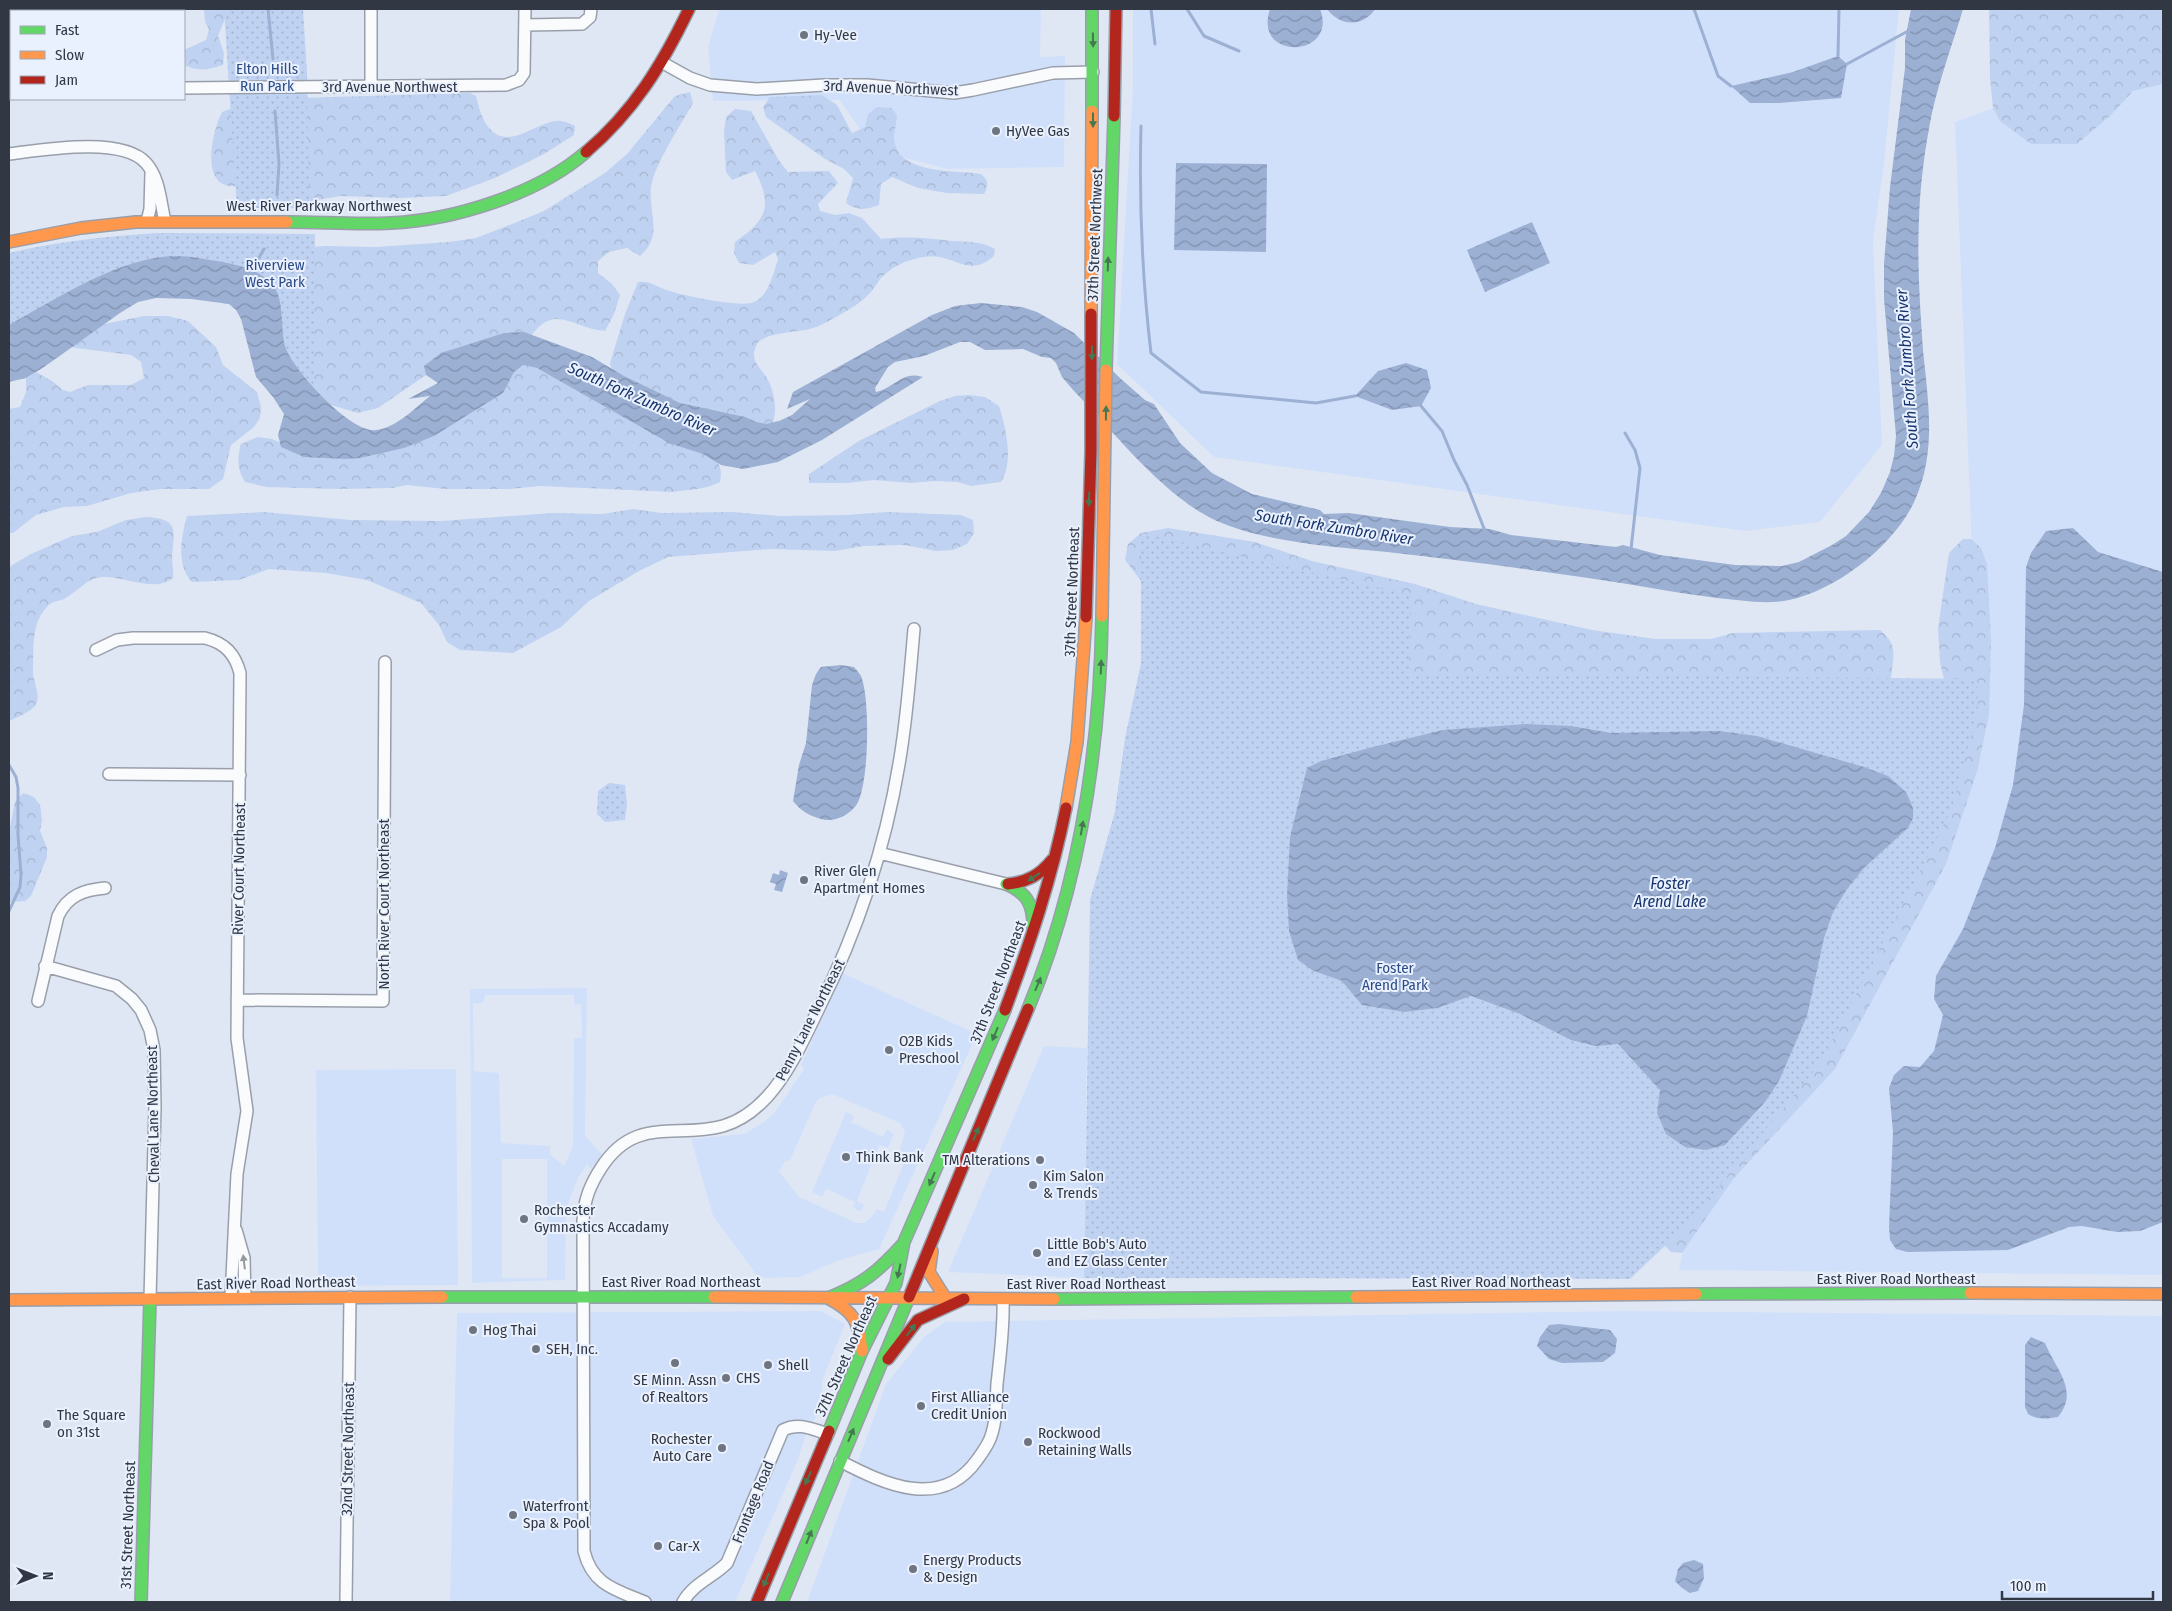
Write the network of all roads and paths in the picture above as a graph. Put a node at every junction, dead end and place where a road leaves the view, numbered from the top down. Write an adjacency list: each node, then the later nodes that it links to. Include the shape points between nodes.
1 (371, 9): 11 (street)
2 (525, 9): 7 (street)
3 (591, 9): 7 (street, via 590,17 582,24)
4 (689, 9): 8 (main road, West River Parkway Northwest)
5 (1092, 9): 9 (main road, 37th Street Northwest, one-way to 9)
6 (1116, 9): 18 (main road, 37th Street Northwest, one-way to 6)
7 (525, 25): 11 (street, 3rd Avenue Northwest, via 524,73 506,85)
8 (663, 63): 9 (street, 3rd Avenue Northwest, via 710,85 749,89 867,85 954,92 1053,73); 14 (main road, West River Parkway Northwest, via 630,110 591,150 536,184 492,202 436,218 391,223)
9 (1093, 72): 17 (main road, 37th Street Northwest, one-way to 17)
10 (185, 88): 11 (street, 3rd Avenue Northwest)
11 (371, 88)
12 (9, 154): 13 (street, via 68,148 128,151)
13 (151, 171): 14 (street, via 158,184); 15 (street)
14 (164, 221): 15 (main road, West River Parkway Northwest)
15 (147, 222): 16 (main road, West River Parkway Northwest, via 78,228)
16 (9, 242)
17 (1091, 451): 25 (main road, 37th Street Northeast, one-way to 25, via 1083,692 1066,810)
18 (1106, 462): 33 (main road, 37th Street Northeast, one-way to 18, via 1043,973 1073,870 1096,738 1101,673)
19 (914, 629): 24 (street, Penny Lane Northeast, via 899,765)
20 (96, 650): 23 (street, River Court Northeast, via 117,640 142,638 205,638 229,650 240,673)
21 (385, 662): 30 (street, North River Court Northeast, via 383,1001)
22 (108, 774): 23 (street)
23 (240, 774): 30 (street, River Court Northeast)
24 (879, 853): 26 (street); 36 (street, Penny Lane Northeast, via 857,923 829,989 785,1072 766,1099 746,1116 723,1126 668,1130 637,1137 614,1151 605,1162 591,1185 584,1208)
25 (1055, 856): 26 (main road, one-way to 26, via 1034,878); 28 (main road, 37th Street Northeast)
26 (1006, 884): 28 (main road, via 1022,890 1032,907 1033,927)
27 (105, 888): 29 (street, via 78,894 66,902 58,916)
28 (1023, 962): 34 (main road, 37th Street Northeast, one-way to 34)
29 (46, 966): 31 (street); 44 (street, Cheval Lane Northeast, via 116,986 142,1010 150,1030 154,1050 155,1098)
30 (237, 1000): 32 (street, River Court Northeast, via 238,1048 247,1111 237,1174)
31 (38, 1001)
32 (236, 1228): 38 (street, River Court Northeast); 39 (street, River Court Northeast, one-way to 32, via 244,1258)
33 (934, 1234): 42 (main road, 37th Street Northeast); 43 (main road, via 929,1272)
34 (904, 1242): 40 (main road, via 876,1275); 41 (main road, 37th Street Northeast, one-way to 41, via 896,1282)
35 (2163, 1294): 47 (main road, East River Road Northeast, via 1841,1293)
36 (584, 1296): 37 (main road, East River Road Northeast); 40 (main road, East River Road Northeast); 54 (street, Penny Lane Northeast, via 584,1551 589,1568 598,1579)
37 (350, 1297): 39 (main road, East River Road Northeast); 53 (street, 32nd Street Northeast)
38 (231, 1298): 39 (main road, East River Road Northeast); 44 (main road, East River Road Northeast)
39 (245, 1298)
40 (828, 1298): 41 (main road, East River Road Northeast); 48 (main road, via 855,1315)
41 (888, 1298): 42 (main road, East River Road Northeast); 48 (main road, 37th Street Northeast)
42 (908, 1298): 43 (main road, East River Road Northeast); 49 (main road, 37th Street Northeast)
43 (946, 1298): 45 (main road, East River Road Northeast)
44 (150, 1299): 46 (main road, East River Road Northeast); 52 (main road, 31st Street Northeast)
45 (964, 1299): 47 (main road, East River Road Northeast); 49 (main road, one-way to 45, via 918,1320)
46 (9, 1300)
47 (1003, 1300): 51 (street, via 992,1433 968,1472 930,1489 910,1488 893,1485)
48 (862, 1351): 50 (main road, 37th Street Northeast)
49 (880, 1368): 51 (main road, 37th Street Northeast, one-way to 49)
50 (828, 1434): 55 (street, Frontage Road, via 799,1425 782,1430 727,1563 692,1589); 56 (main road, 37th Street Northeast, one-way to 56)
51 (840, 1461): 57 (main road, 37th Street Northeast, one-way to 51)
52 (141, 1602)
53 (346, 1602)
54 (645, 1602)
55 (683, 1602)
56 (757, 1602)
57 (782, 1602)

